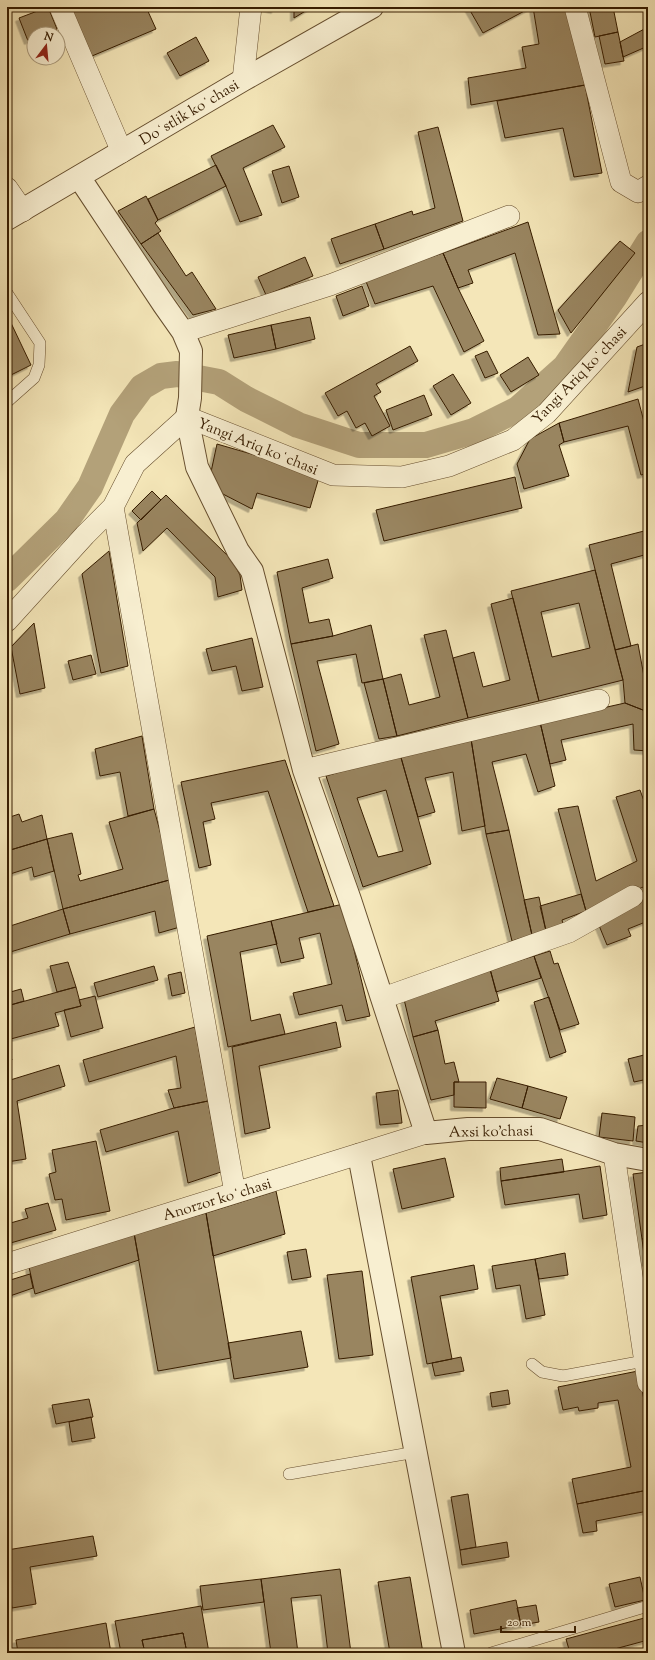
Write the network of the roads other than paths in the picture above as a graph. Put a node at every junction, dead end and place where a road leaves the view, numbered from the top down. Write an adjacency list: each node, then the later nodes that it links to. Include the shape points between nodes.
1 (60, 7): 6 (street)
2 (251, 7): 5 (street)
3 (372, 7): 5 (street, Doʻstlik koʻchasi)
4 (575, 7): 8 (street, via 621,182 638,192)
5 (243, 80): 6 (street, Doʻstlik koʻchasi)
6 (122, 152): 7 (street, Doʻstlik koʻchasi)
7 (79, 177): 10 (street, Doʻstlik koʻchasi); 14 (street)
8 (648, 186)
9 (7, 188): 10 (street)
10 (15, 215)
11 (510, 216): 14 (street, via 330,285)
12 (7, 293): 15 (lane, via 40,343 40,365 34,378)
13 (648, 302): 16 (street, Yangi Ariq koʻchasi, via 547,413 513,440 449,466 402,477 333,475)
14 (183, 332): 16 (street, via 191,351)
15 (7, 402)
16 (188, 408): 17 (street, via 135,464); 20 (street, via 198,467 238,551 252,571)
17 (113, 507): 18 (street); 27 (street)
18 (7, 621)
19 (599, 700): 20 (street)
20 (304, 770): 22 (street)
21 (633, 896): 22 (street, via 569,932)
22 (383, 998): 23 (street)
23 (426, 1134): 24 (street, Axsi ko'chasi, via 468,1129 540,1129); 25 (street, Anorzor koʻchasi)
24 (614, 1154): 26 (street, Axsi ko'chasi); 29 (street)
25 (359, 1155): 27 (street, Anorzor koʻchasi); 32 (street)
26 (648, 1160)
27 (235, 1193): 28 (street, Anorzor koʻchasi)
28 (7, 1264)
29 (644, 1361): 30 (lane, via 563,1376 542,1372); 31 (street)
30 (532, 1364)
31 (648, 1382)
32 (416, 1452): 33 (lane); 35 (street)
33 (289, 1474)
34 (648, 1606): 36 (lane)
35 (454, 1653)
36 (491, 1653)

